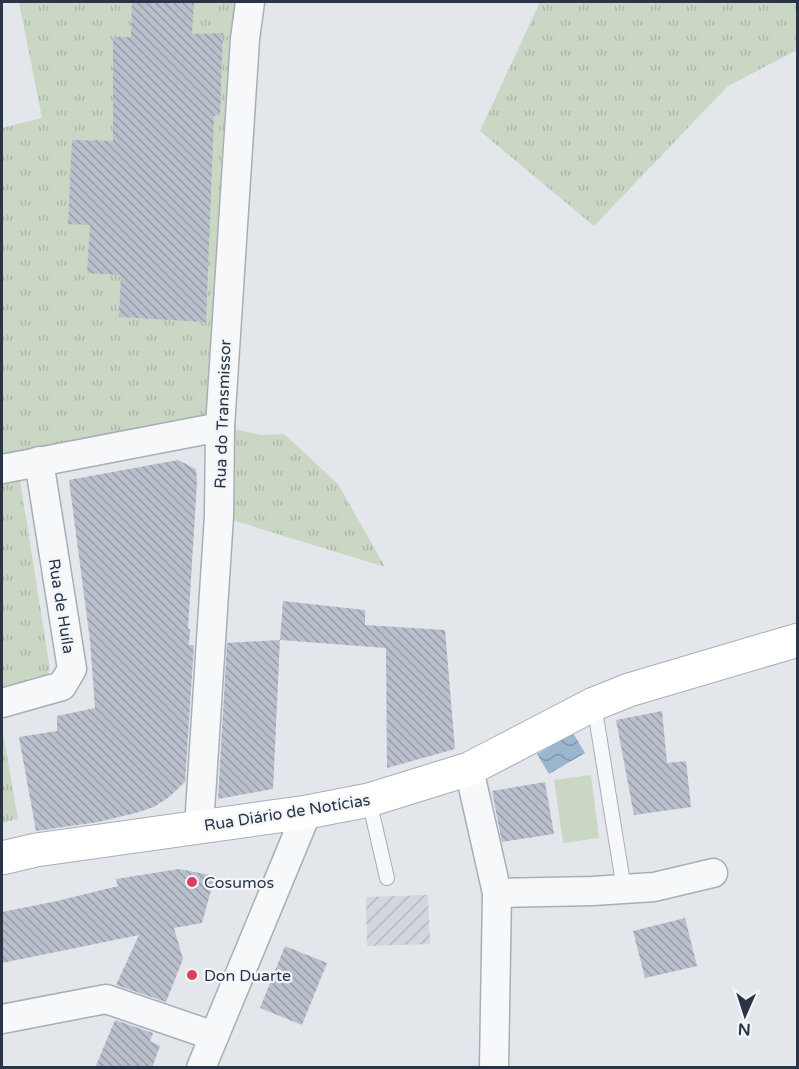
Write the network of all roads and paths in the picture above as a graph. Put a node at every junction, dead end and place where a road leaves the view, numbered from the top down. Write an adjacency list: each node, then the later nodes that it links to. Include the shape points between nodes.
1 (250, 2): 2 (street, Rua do Transmissor)
2 (220, 427): 3 (street); 11 (street, Rua do Transmissor, via 219,516)
3 (39, 461): 4 (street); 6 (street, Rua de Huíla, via 72,669 62,686)
4 (2, 469)
5 (798, 640): 7 (main road, Rua Diário de Notícias)
6 (2, 703)
7 (594, 704): 8 (main road, Rua Diário de Notícias); 15 (lane)
8 (469, 769): 9 (main road, Rua Diário de Notícias); 16 (street)
9 (369, 800): 10 (main road, Rua Diário de Notícias); 14 (lane)
10 (307, 812): 11 (main road, Rua Diário de Notícias); 18 (street)
11 (199, 827): 12 (main road, Rua Diário de Notícias)
12 (2, 858)
13 (713, 873): 15 (street, via 654,887)
14 (387, 878)
15 (624, 889): 16 (street)
16 (497, 893): 20 (street)
17 (2, 1018): 18 (street, via 106,999)
18 (214, 1036): 19 (street)
19 (201, 1068)
20 (494, 1068)

